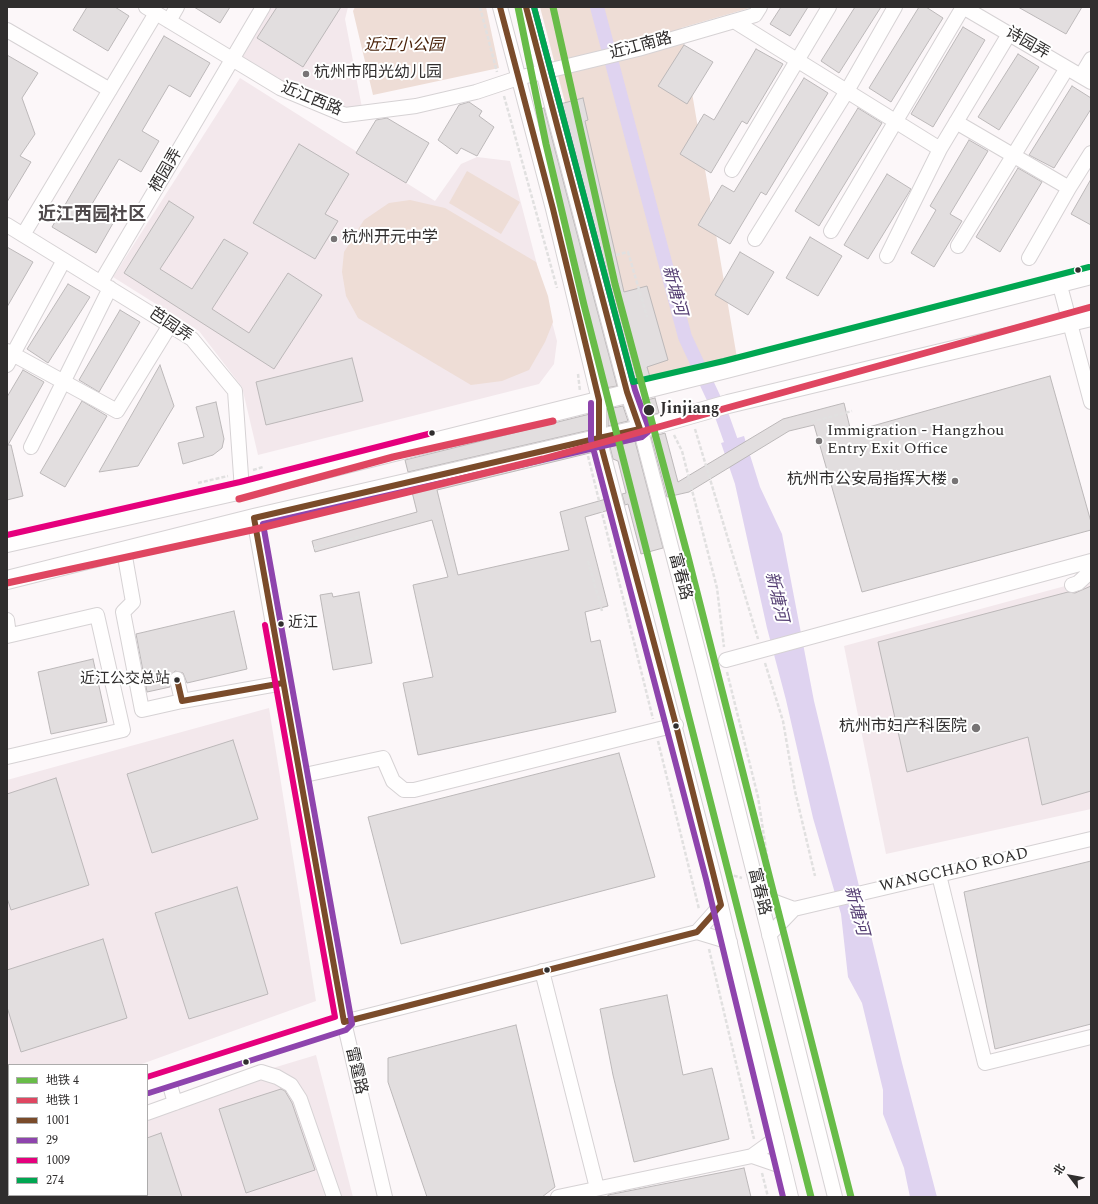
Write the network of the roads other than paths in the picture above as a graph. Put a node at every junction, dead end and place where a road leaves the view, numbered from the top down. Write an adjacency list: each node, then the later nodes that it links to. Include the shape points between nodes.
1 (177, 7): 10 (street)
2 (263, 7): 14 (street, 栖园弄)
3 (500, 7): 19 (street)
4 (526, 7): 18 (street, 富春路)
5 (760, 7): 11 (street, 近江南路, via 755,15)
6 (829, 7): 16 (street)
7 (896, 7): 22 (street)
8 (963, 7): 13 (street, 诗园弄); 23 (street)
9 (151, 10): 10 (street, 近江西路); 21 (street)
10 (169, 21): 14 (street, 近江西路)
11 (734, 21): 16 (street); 18 (street, 近江南路)
12 (7, 30): 21 (street)
13 (1009, 34): 17 (street, 诗园弄); 24 (street)
14 (232, 59): 19 (street, 近江西路, via 280,88 345,115 416,106); 40 (street, 栖园弄)
15 (1091, 59): 20 (street)
16 (798, 61): 22 (street); 28 (street)
17 (1067, 68): 20 (street, 诗园弄); 27 (street)
18 (542, 72): 19 (street, 近江南路); 46 (street, 富春路)
19 (518, 78): 47 (street)
20 (1086, 79)
21 (110, 90): 32 (street)
22 (847, 91): 23 (street); 33 (street)
23 (896, 121): 25 (street); 31 (street)
24 (956, 122): 25 (street); 27 (street)
25 (940, 149): 35 (street)
26 (1091, 153): 29 (street)
27 (1013, 156): 29 (street); 34 (street)
28 (732, 170)
29 (1069, 188): 36 (street)
30 (7, 227): 32 (street, 芭园弄)
31 (831, 231)
32 (23, 235): 37 (street, 芭园弄)
33 (756, 239)
34 (958, 246)
35 (887, 256)
36 (1029, 258)
37 (64, 260): 40 (street, 芭园弄); 44 (street)
38 (1091, 275): 39 (main road)
39 (1060, 282): 42 (street); 46 (main road, via 715,372)
40 (105, 285): 43 (street, 芭园弄); 45 (street, 栖园弄)
41 (1091, 317): 42 (main road)
42 (1070, 323): 48 (street); 49 (main road, via 701,410)
43 (170, 325): 45 (street, via 117,411); 52 (street, 芭园弄, via 192,339 235,391)
44 (9, 357): 45 (street)
45 (62, 381): 51 (street, 栖园弄)
46 (627, 392): 47 (main road); 49 (street, 富春路)
47 (599, 400): 50 (street); 52 (main road)
48 (1091, 402)
49 (640, 429): 50 (main road); 71 (street, 富春路)
50 (592, 440): 53 (main road); 66 (street)
51 (31, 447)
52 (242, 490): 54 (main road)
53 (254, 518): 55 (main road); 64 (street, 雷霆路)
54 (7, 544)
55 (124, 551): 58 (main road); 65 (street, via 133,602 124,612 142,710)
56 (1091, 561): 62 (street)
57 (1091, 572): 59 (street)
58 (7, 580)
59 (1072, 585)
60 (7, 620): 61 (street)
61 (8, 636): 67 (street, via 97,615 123,730)
62 (726, 660)
63 (176, 679): 65 (street)
64 (283, 683): 65 (street); 68 (street, 雷霆路)
65 (182, 701)
66 (676, 725): 68 (street, via 414,790 404,790 393,781 384,758); 72 (street)
67 (7, 757)
68 (300, 776): 78 (street, 雷霆路)
69 (1091, 839): 70 (street, WANGCHAO ROAD)
70 (939, 875): 73 (street, WANGCHAO ROAD); 79 (street, via 985,1063)
71 (759, 896): 73 (street); 74 (street, 富春路)
72 (721, 905): 75 (street); 76 (street)
73 (794, 909): 74 (street)
74 (769, 935): 92 (street, 富春路)
75 (702, 936): 76 (street); 77 (street)
76 (730, 942): 84 (street)
77 (542, 971): 78 (street); 87 (street)
78 (344, 1022): 80 (street); 89 (street, 雷霆路)
79 (1091, 1037)
80 (168, 1078): 81 (street); 82 (street)
81 (148, 1085)
82 (175, 1103): 83 (street); 88 (street, via 261,1072 291,1085 300,1099)
83 (148, 1112)
84 (777, 1138): 85 (street); 86 (street)
85 (754, 1150): 86 (street); 87 (street)
86 (784, 1167): 91 (street)
87 (597, 1188): 90 (street)
88 (334, 1197)
89 (385, 1197)
90 (558, 1197)
91 (791, 1197)
92 (835, 1197)

